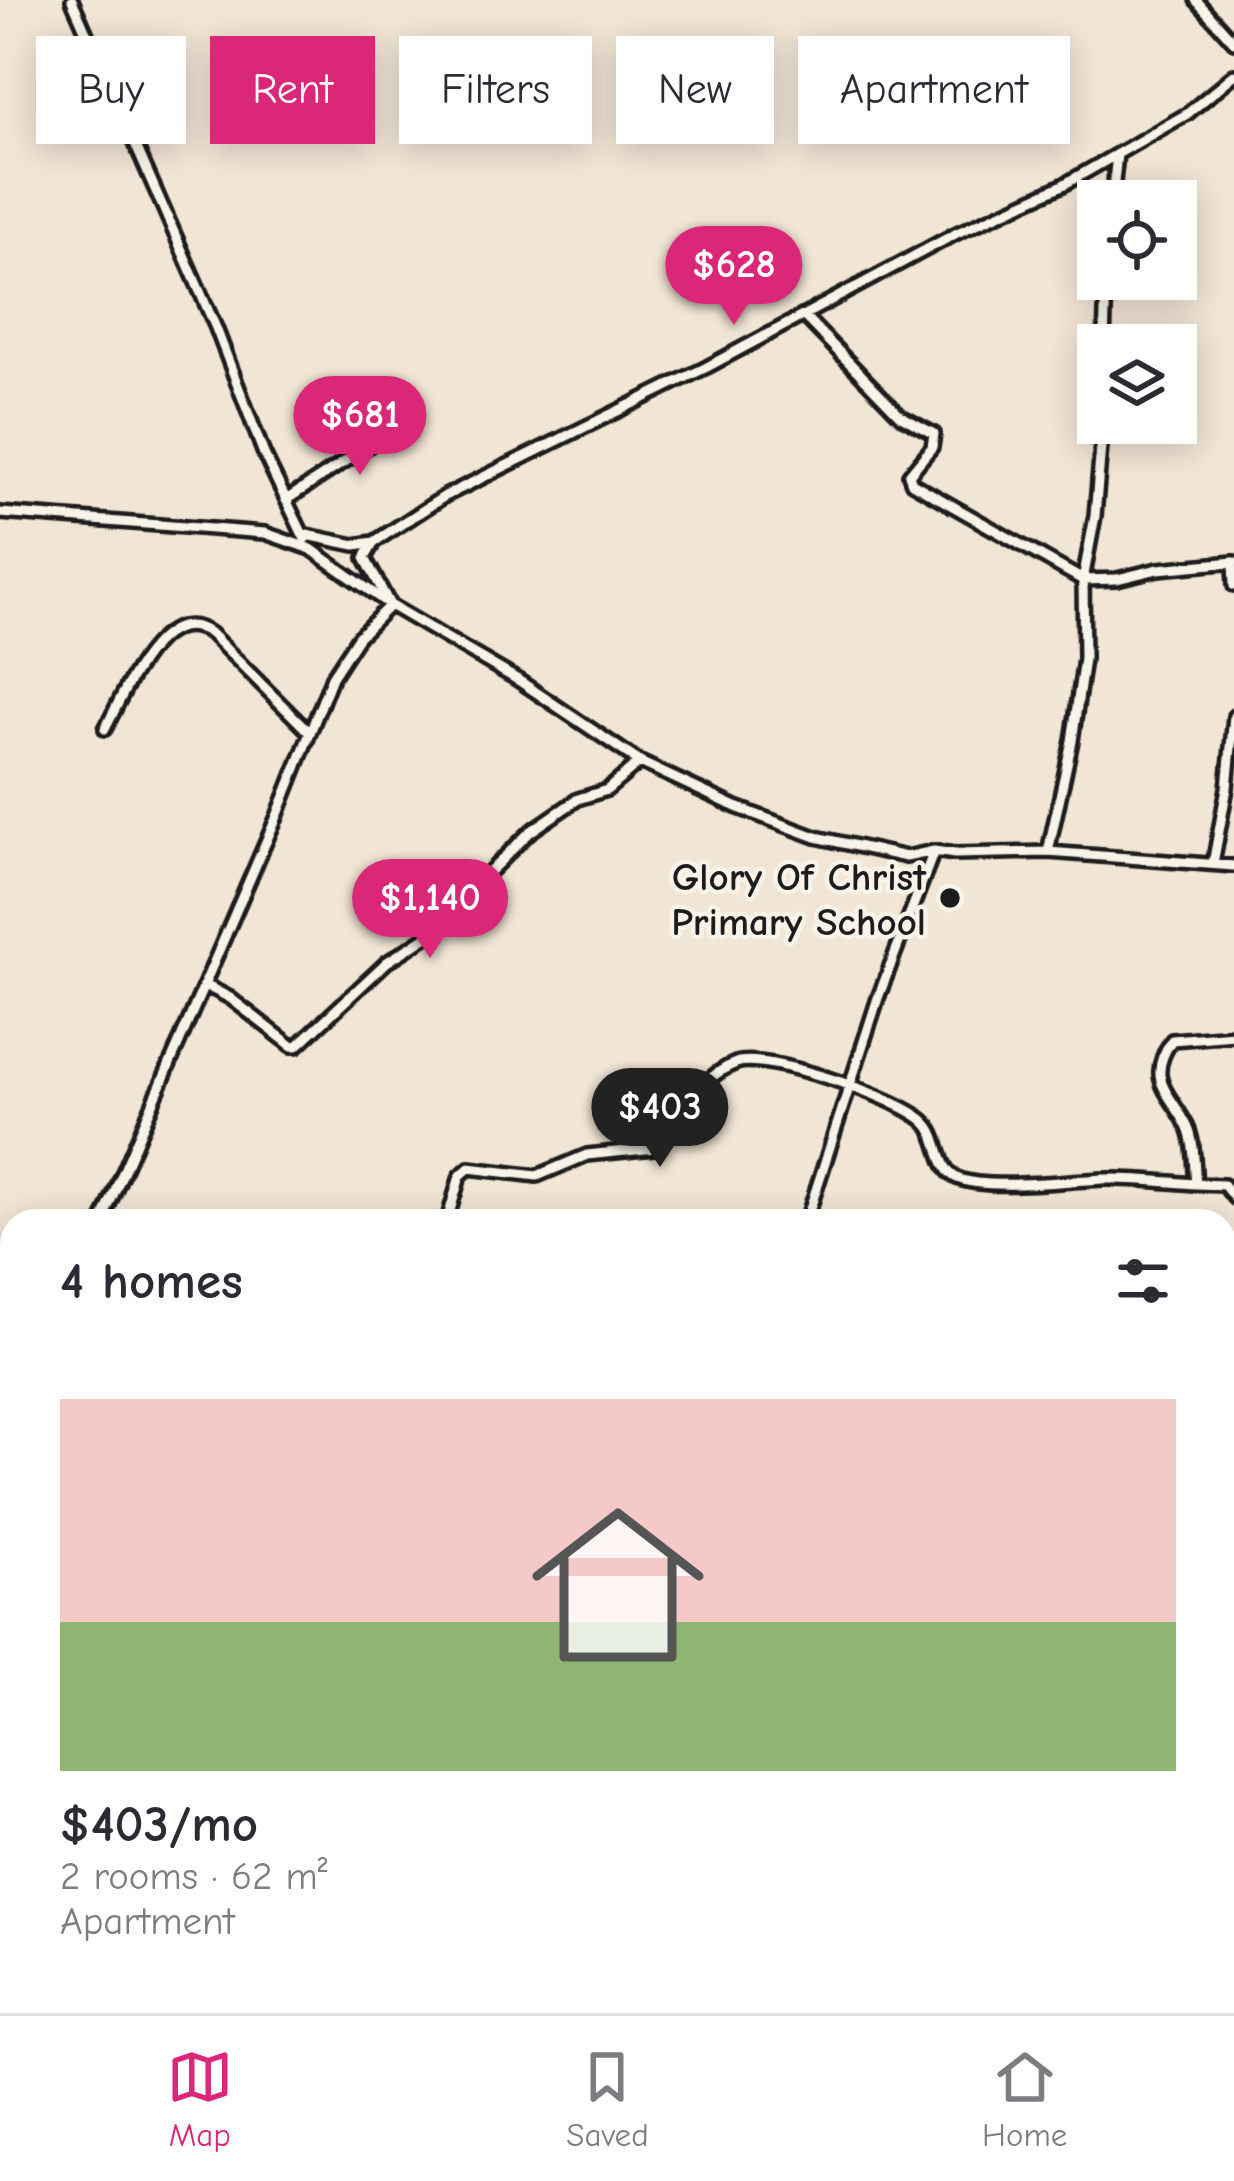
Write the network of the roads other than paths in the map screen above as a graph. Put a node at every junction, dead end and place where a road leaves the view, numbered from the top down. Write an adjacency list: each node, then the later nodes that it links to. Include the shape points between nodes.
1 (73, 0): 10 (street)
2 (1196, 0): 3 (street)
3 (1234, 42)
4 (1234, 75): 5 (street, via 1196,108)
5 (1117, 154): 6 (street); 7 (street)
6 (1114, 180)
7 (804, 316): 13 (street, via 445,496); 16 (street, via 901,416 934,434 909,475 912,483)
8 (410, 419): 10 (street)
9 (1100, 444): 16 (street)
10 (286, 500): 12 (street)
11 (0, 513): 14 (street, via 266,533)
12 (302, 534): 13 (street); 14 (street)
13 (374, 542): 18 (street, via 365,558)
14 (311, 549): 18 (street)
15 (1233, 562): 16 (street); 17 (street)
16 (1083, 580): 24 (street, via 1084,659)
17 (1234, 586)
18 (390, 605): 21 (street, via 342,658); 22 (street)
19 (1234, 716): 25 (street)
20 (105, 729): 21 (street, via 155,643 195,627 212,634)
21 (310, 734): 27 (street)
22 (640, 761): 23 (street, via 816,837 906,857); 27 (street, via 607,790 530,832 484,877 458,917 387,962 297,1046)
23 (934, 851): 24 (street); 29 (street)
24 (1048, 853): 25 (street)
25 (1213, 864): 26 (street)
26 (1234, 866)
27 (205, 986): 32 (street)
28 (1234, 1035): 30 (street, via 1176,1037 1161,1063 1163,1091 1189,1130)
29 (850, 1083): 30 (street, via 926,1123 947,1170 960,1179); 33 (street, via 742,1061 688,1100 654,1148 587,1155 529,1177 469,1168); 34 (street)
30 (1196, 1184): 31 (street, via 1224,1185)
31 (1234, 1198)
32 (107, 1209)
33 (450, 1209)
34 (810, 1209)

